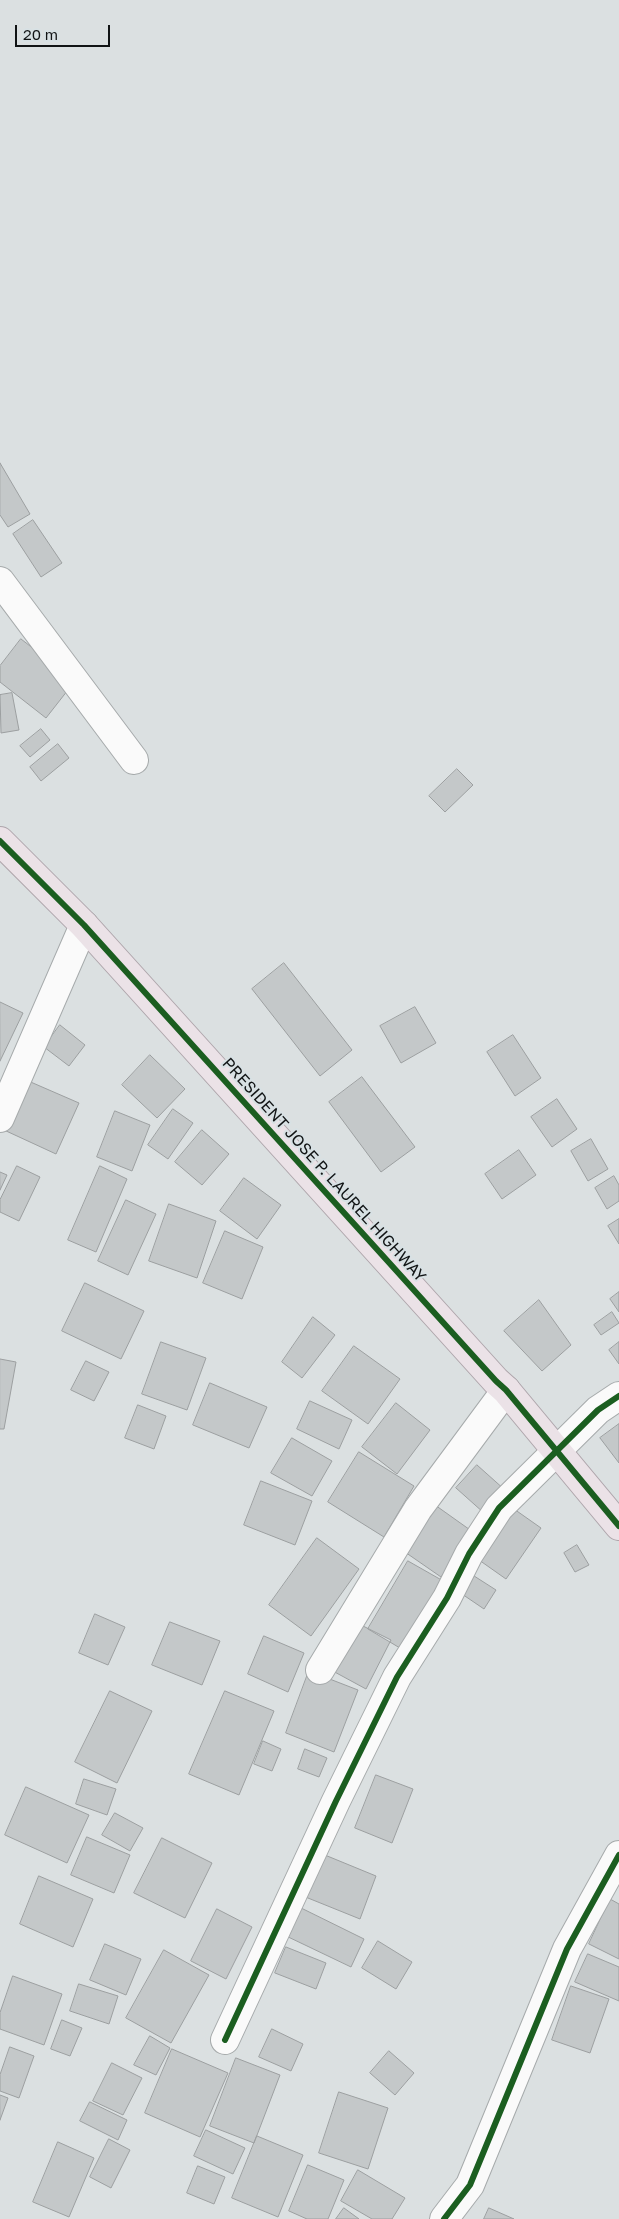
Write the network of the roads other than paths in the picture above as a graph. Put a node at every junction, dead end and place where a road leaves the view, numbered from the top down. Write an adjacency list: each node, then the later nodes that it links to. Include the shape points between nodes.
1 (0, 581): 2 (street)
2 (134, 760)
3 (0, 842): 4 (highway, PRESIDENT JOSE P. LAUREL HIGHWAY)
4 (84, 924): 5 (street); 6 (highway, PRESIDENT JOSE P. LAUREL HIGHWAY)
5 (0, 1118)
6 (506, 1390): 8 (highway, PRESIDENT JOSE P. LAUREL HIGHWAY); 10 (street, via 418,1509)
7 (619, 1396): 8 (street, via 598,1410)
8 (557, 1451): 9 (highway, PRESIDENT JOSE P. LAUREL HIGHWAY); 12 (street, via 499,1508 397,1678 336,1800)
9 (619, 1526)
10 (320, 1670)
11 (619, 1855): 13 (street, via 567,1949 470,2185)
12 (225, 2040)
13 (444, 2219)

